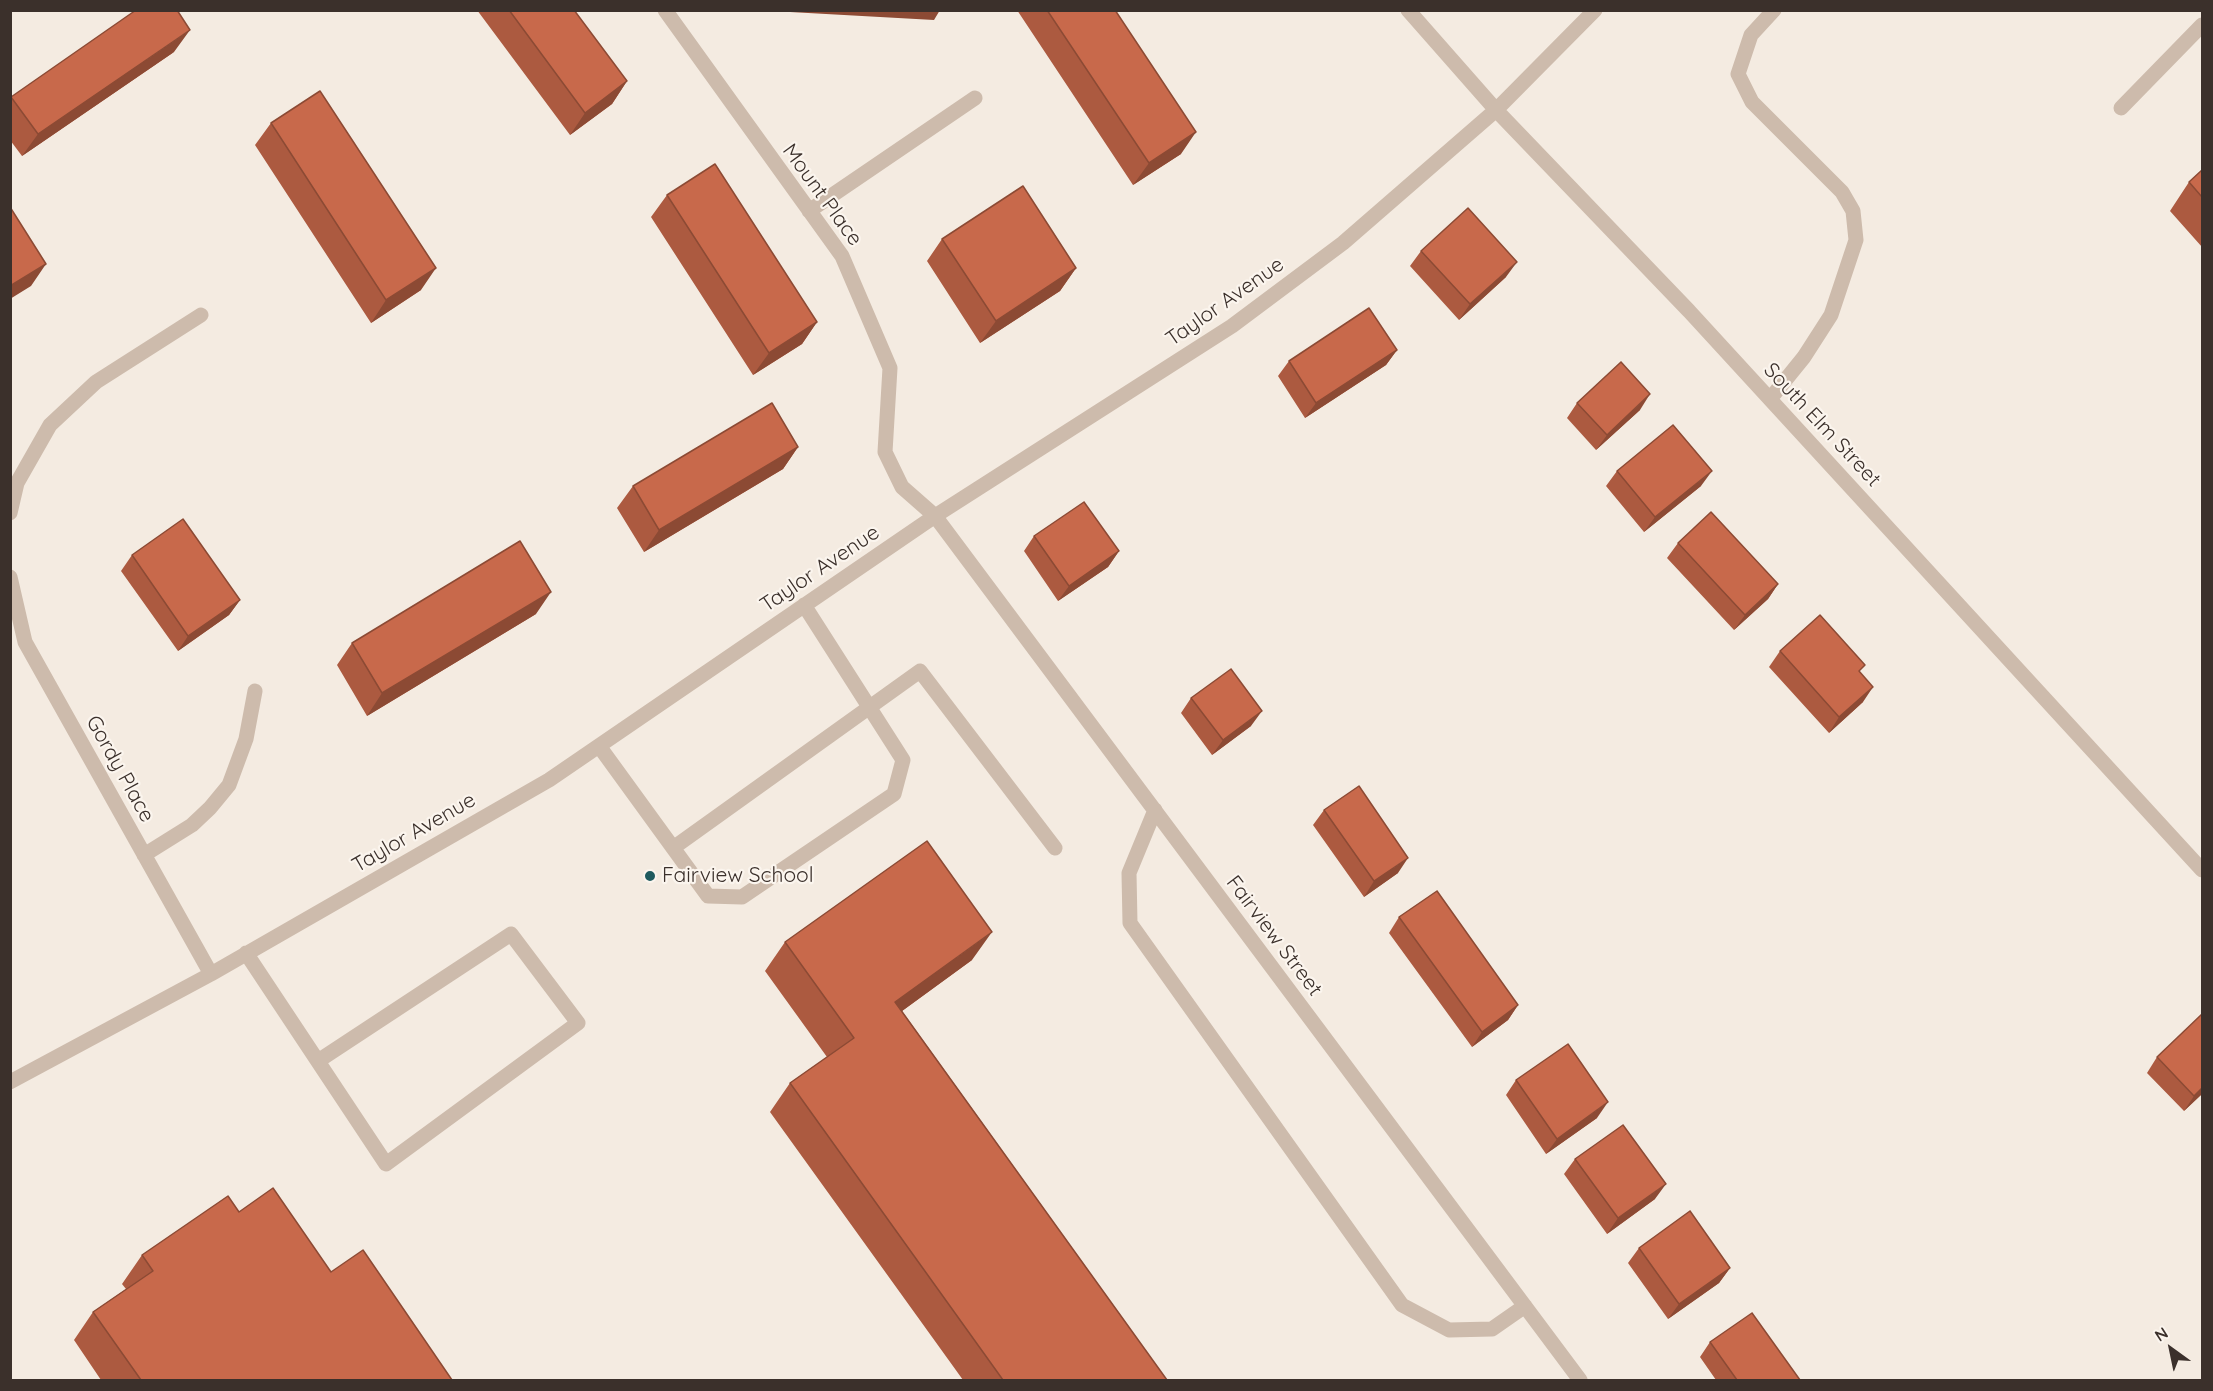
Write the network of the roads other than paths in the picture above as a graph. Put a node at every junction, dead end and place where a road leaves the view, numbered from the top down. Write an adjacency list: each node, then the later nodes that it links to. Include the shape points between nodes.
1 (665, 10): 9 (street, Mount Place)
2 (1408, 10): 8 (street, South Elm Street)
3 (1595, 10): 8 (street, Taylor Avenue)
4 (1774, 10): 11 (street, via 1751,35 1738,74 1752,102 1842,192 1853,211 1856,240 1831,315)
5 (2202, 25): 7 (street)
6 (975, 98): 9 (street)
7 (2121, 108)
8 (1496, 110): 11 (street, South Elm Street); 13 (street, Taylor Avenue, via 1343,243 1232,326)
9 (809, 211): 13 (street, Mount Place, via 842,256 890,368 885,452 902,487)
10 (201, 315): 12 (street, via 96,382 50,425 17,483)
11 (1770, 399): 23 (street, South Elm Street)
12 (10, 513)
13 (935, 516): 15 (street, Taylor Avenue); 19 (street, Fairview Street)
14 (10, 577): 22 (street, Gordy Place, via 25,642)
15 (804, 605): 17 (street); 18 (street, Taylor Avenue)
16 (255, 691): 22 (street, via 246,739 229,785 192,825)
17 (869, 707): 20 (street); 20 (street, via 903,760 894,795 742,897 708,896); 21 (street, via 920,671)
18 (599, 746): 20 (street); 24 (street, Taylor Avenue, via 549,780)
19 (1155, 810): 28 (street, Fairview Street); 28 (street, via 1129,873 1130,923 1402,1305 1449,1330 1492,1329)
20 (673, 848)
21 (1055, 848)
22 (144, 855): 25 (street, Gordy Place)
23 (2202, 870)
24 (246, 953): 25 (street, Taylor Avenue); 26 (street)
25 (211, 974): 27 (street, Taylor Avenue)
26 (318, 1061): 26 (street, via 386,1164 578,1023 511,934)
27 (10, 1082)
28 (1525, 1306): 29 (street, Fairview Street)
29 (1580, 1380)

